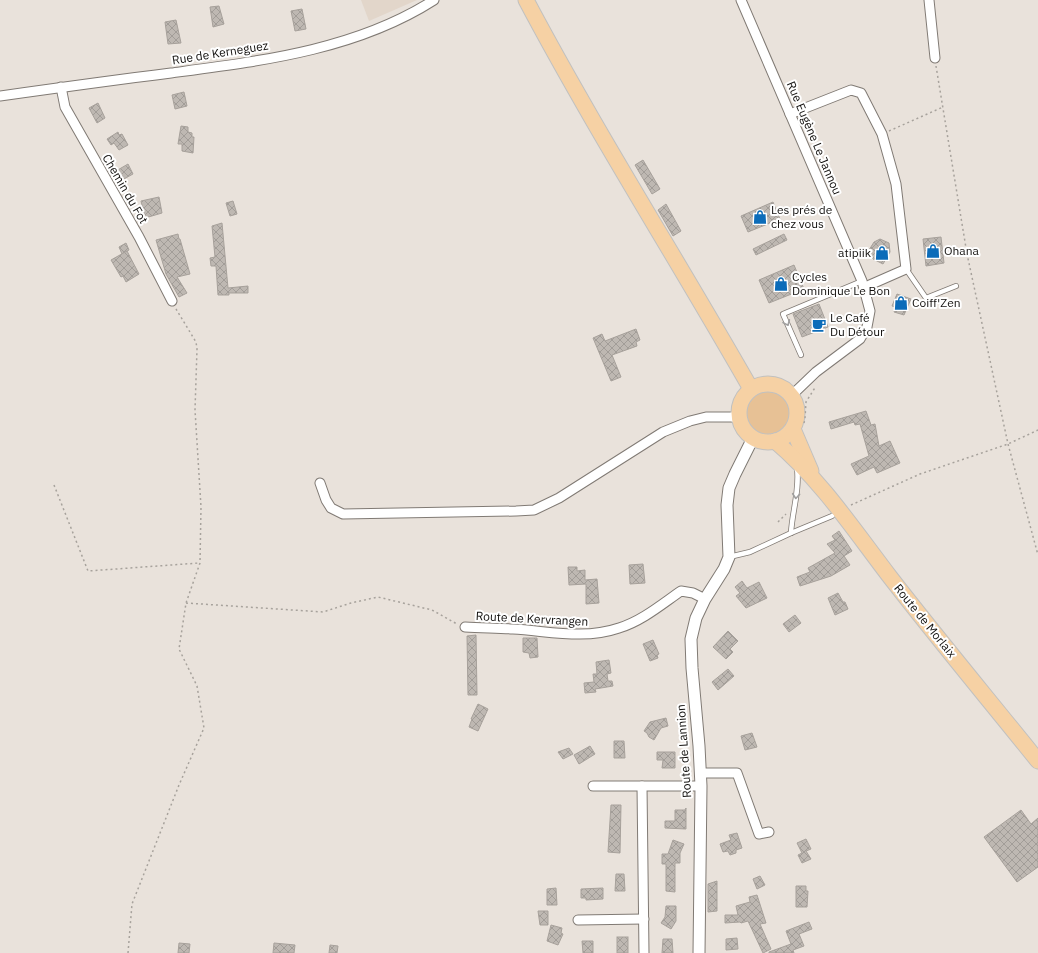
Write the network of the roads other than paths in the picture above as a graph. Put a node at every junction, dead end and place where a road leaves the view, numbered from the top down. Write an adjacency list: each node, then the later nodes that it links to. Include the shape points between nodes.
1 (434, 0): 6 (street, Rue de Kerneguez, via 372,32 323,46 267,59)
2 (526, 0): 14 (main road, via 609,149)
3 (741, 0): 8 (street, Rue Eugène Le Jannou)
4 (929, 0): 5 (street)
5 (935, 58)
6 (61, 87): 7 (street, Rue de Kerneguez); 12 (street, Chemin du Fot, via 65,107 139,237)
7 (0, 96)
8 (790, 114): 9 (street, via 850,90 860,93 882,134 896,184); 10 (street, Rue Eugène Le Jannou)
9 (906, 269): 10 (street); 11 (lane, via 926,298)
10 (863, 284): 13 (lane, one-way to 13, via 783,314); 15 (street, Rue Eugène Le Jannou, via 870,311 867,327 860,339 816,372)
11 (956, 286)
12 (172, 301)
13 (801, 355)
14 (751, 388): 15 (main road, via 773,383 784,387); 16 (main road, via 744,396)
15 (792, 395): 17 (main road, via 797,403)
16 (739, 417): 18 (main road, via 747,433); 22 (street, via 706,417 690,420 663,432 559,498 534,510 343,514 331,508)
17 (798, 427): 19 (main road); 21 (main road, Route de Morlaix)
18 (753, 438): 19 (main road); 25 (street, Route de Lannion, via 729,488)
19 (775, 442): 20 (main road, Route de Morlaix)
20 (795, 459): 21 (main road, Route de Morlaix); 24 (lane, one-way to 24, via 798,473)
21 (815, 480): 23 (main road, Route de Morlaix)
22 (320, 484)
23 (836, 514): 24 (lane); 28 (main road, Route de Morlaix, via 891,578)
24 (791, 533): 25 (lane, via 750,552)
25 (729, 557): 26 (street, Route de Lannion)
26 (705, 599): 27 (street, Route de Kervrangen, via 681,591 636,621 593,635); 29 (street, Route de Lannion, via 696,618 691,639)
27 (465, 627)
28 (1038, 761)
29 (700, 773): 32 (street, Route de Lannion); 33 (street, via 737,773 759,834)
30 (593, 786): 31 (street)
31 (642, 786): 32 (street); 34 (street)
32 (701, 786): 37 (street, Route de Lannion)
33 (769, 832)
34 (644, 919): 35 (street); 36 (street)
35 (578, 920)
36 (644, 953)
37 (699, 953)

